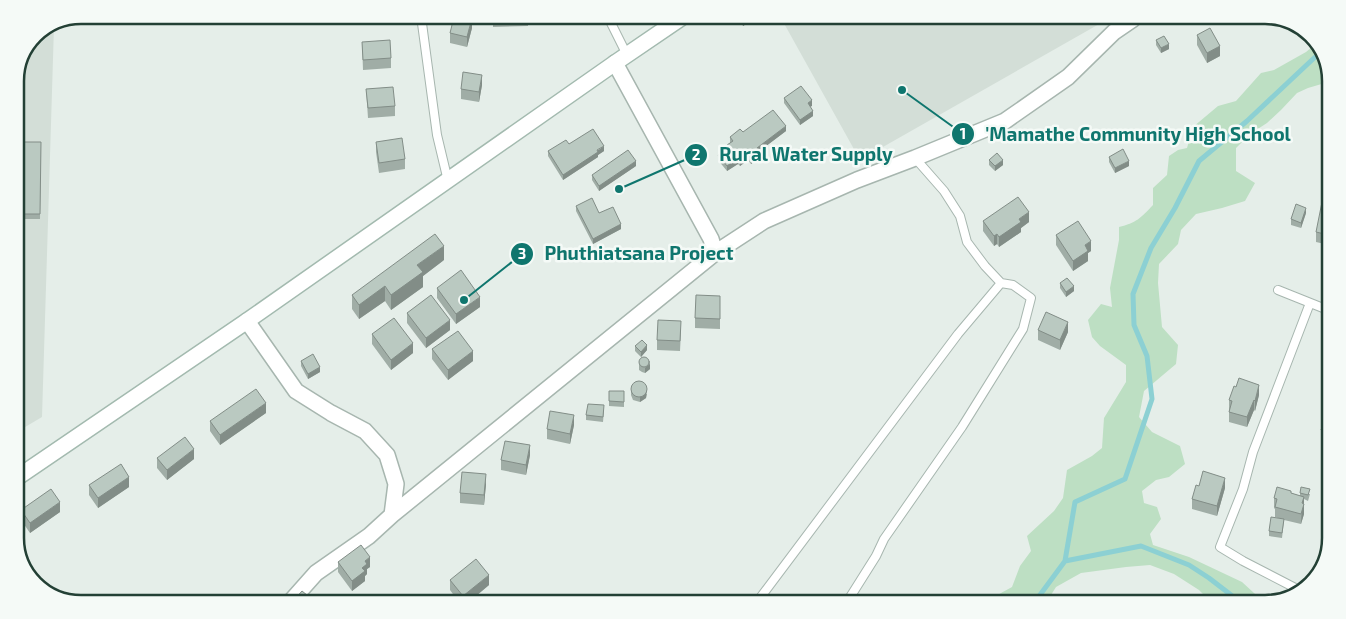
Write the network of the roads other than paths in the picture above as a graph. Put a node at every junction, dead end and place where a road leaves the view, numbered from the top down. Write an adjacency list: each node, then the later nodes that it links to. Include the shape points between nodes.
1 (422, 24): 7 (lane, via 437,136)
2 (610, 24): 5 (lane)
3 (672, 24): 5 (street)
4 (1127, 24): 6 (street, via 1114,32 1068,77 1005,121)
5 (621, 59): 7 (street); 8 (street, via 711,239)
6 (916, 158): 8 (street, via 764,221); 9 (lane, via 944,190 960,216 967,242)
7 (448, 181): 13 (street)
8 (715, 253): 15 (street)
9 (1001, 282): 18 (lane, via 958,334); 19 (lane, via 1013,285 1031,298 1023,329)
10 (1278, 290): 11 (lane)
11 (1310, 303): 12 (lane); 16 (lane, via 1220,548)
12 (1322, 308)
13 (248, 321): 14 (street); 15 (street, via 296,391 365,431 387,455 396,484)
14 (24, 473)
15 (392, 514): 17 (street, via 369,536 316,573)
16 (1294, 587)
17 (296, 595)
18 (762, 595)
19 (851, 595)

